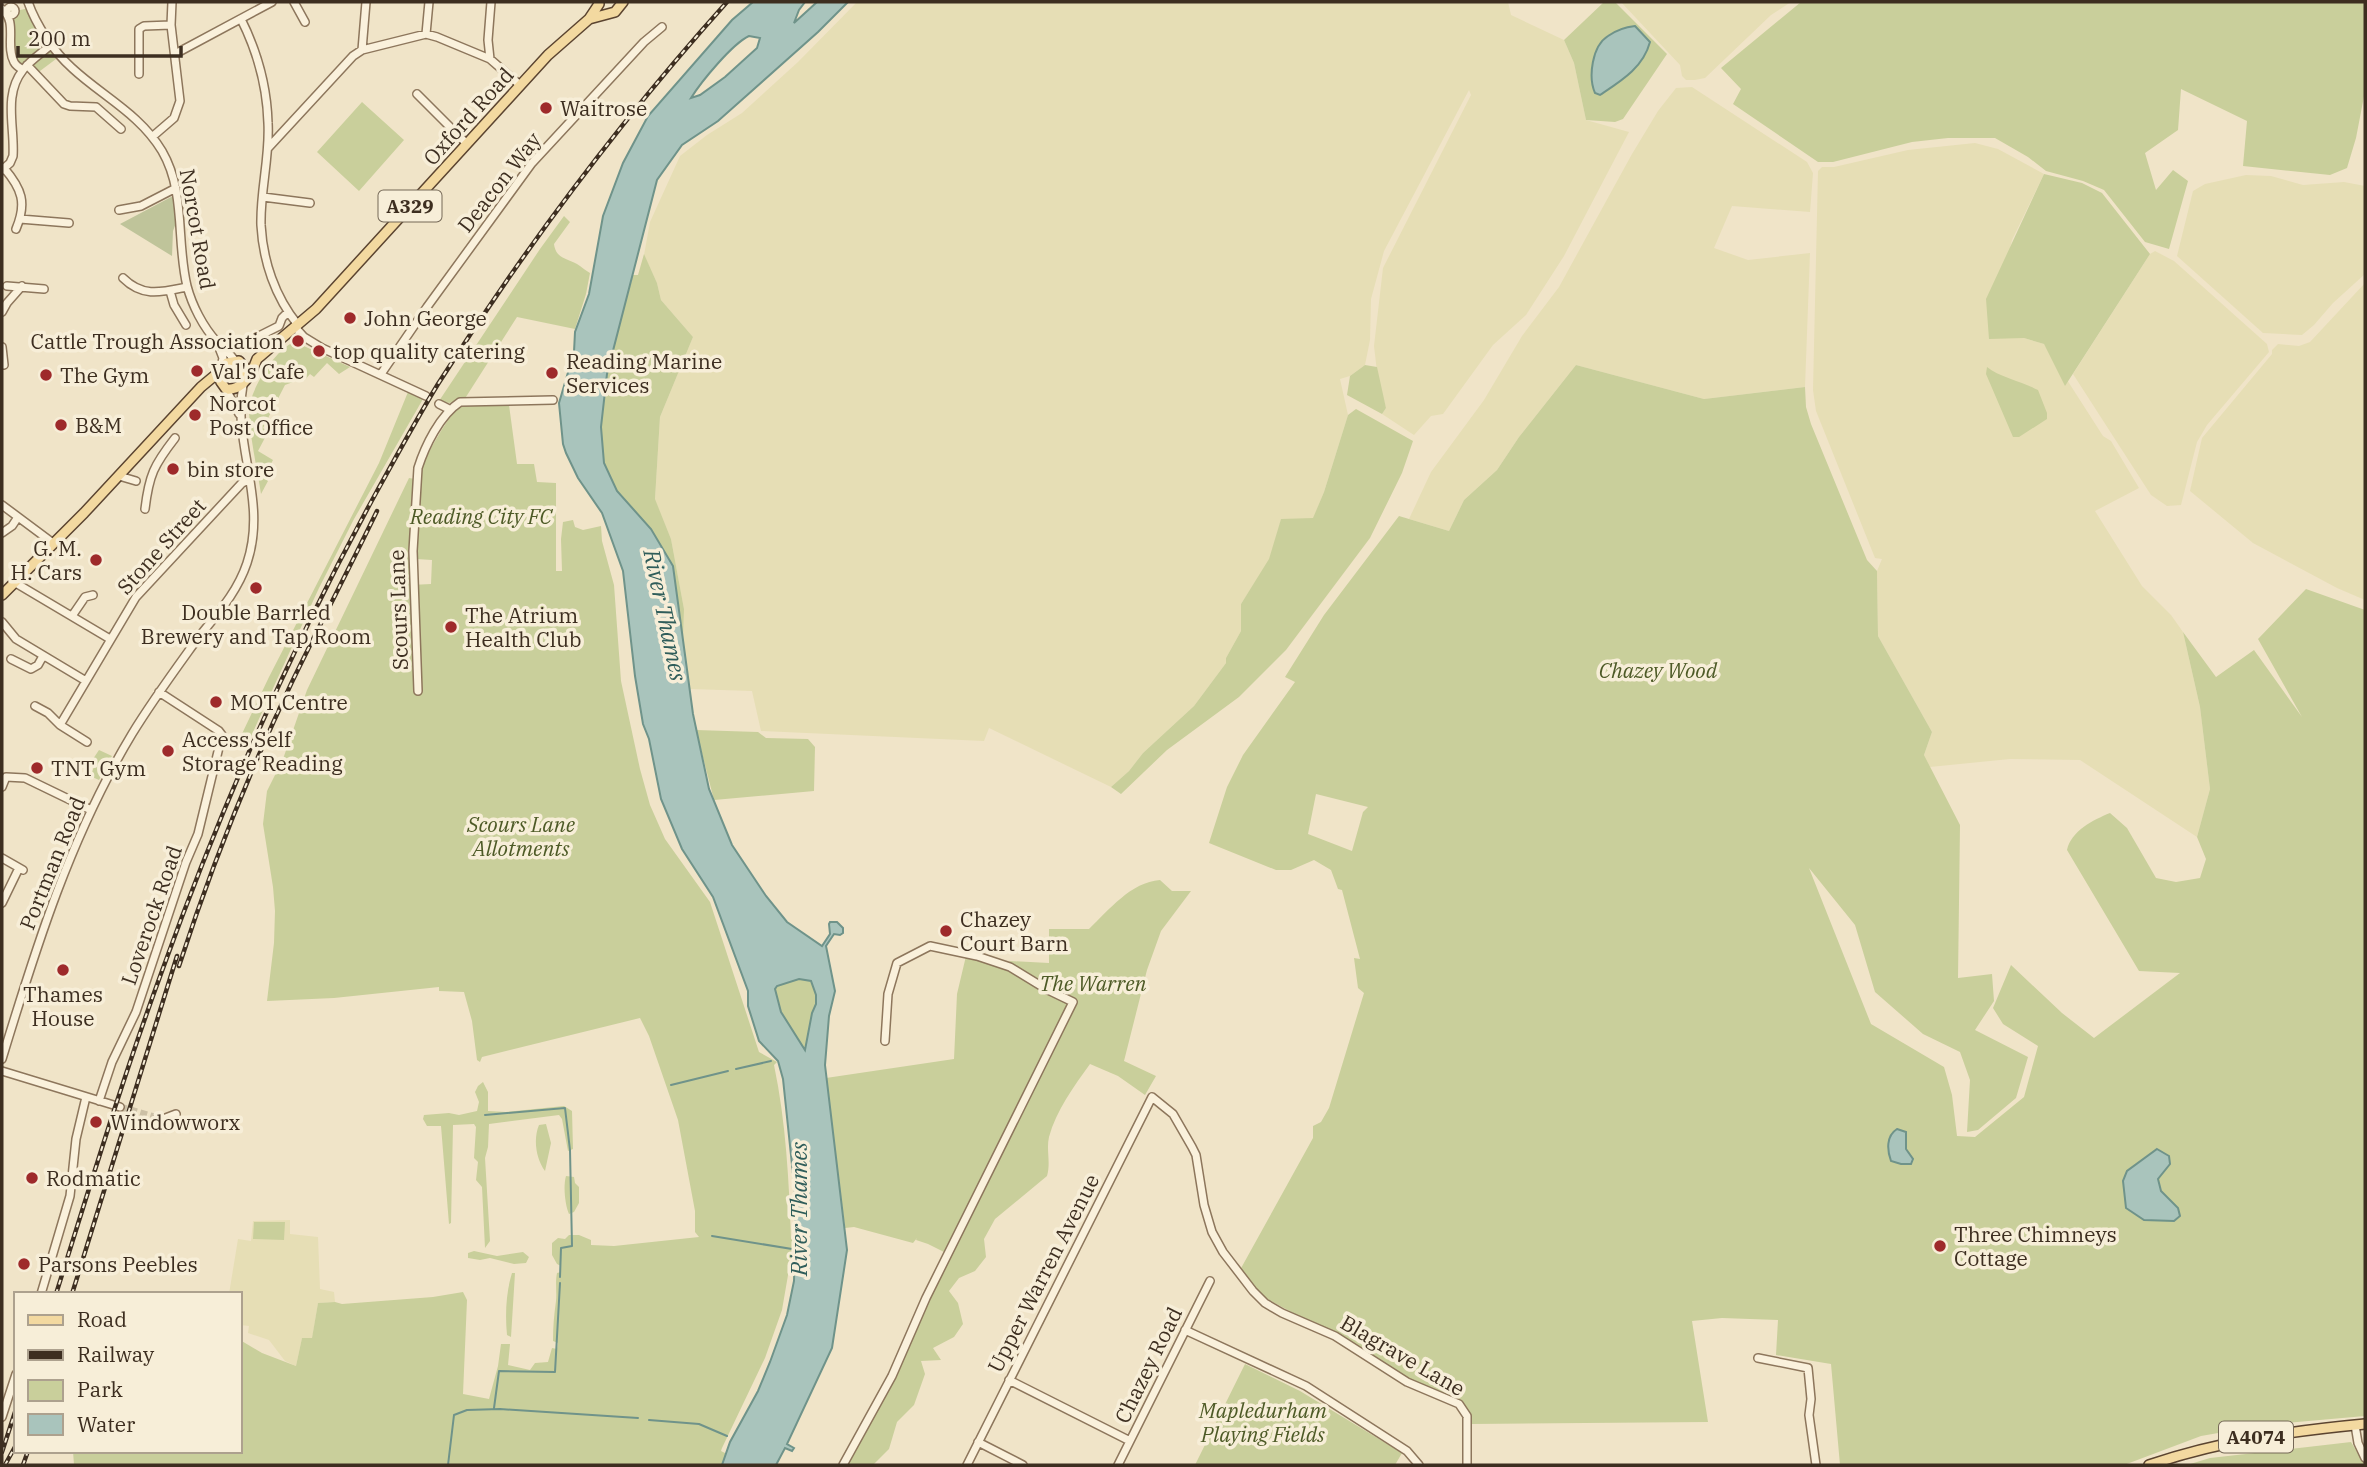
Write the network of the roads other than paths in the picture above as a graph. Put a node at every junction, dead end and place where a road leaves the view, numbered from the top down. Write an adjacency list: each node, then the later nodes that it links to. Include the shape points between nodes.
1 (28, 2): 18 (street, Norcot Road)
2 (172, 2): 15 (street)
3 (272, 2): 12 (street)
4 (294, 2): 14 (street)
5 (366, 2): 19 (street)
6 (429, 2): 17 (street)
7 (491, 2): 21 (street)
8 (600, 3): 11 (main road); 13 (main road, Oxford Road / A329)
9 (619, 4): 11 (main road, Oxford Road, via 615,12)
10 (5, 12): 22 (street, via 14,62)
11 (605, 14): 13 (main road, Oxford Road / A329)
12 (241, 19): 20 (street); 31 (street, via 265,91)
13 (589, 19): 24 (main road, Oxford Road / A329)
14 (305, 22)
15 (171, 25): 20 (street); 23 (street, via 139,29)
16 (662, 27): 57 (street, Deacon Way, via 532,163)
17 (426, 34): 19 (street); 21 (street)
18 (52, 44): 22 (street); 29 (street, Norcot Road, via 72,69 135,117)
19 (362, 50): 31 (street)
20 (174, 54): 29 (street, via 181,97 178,111)
21 (490, 59): 24 (street)
22 (25, 67): 27 (street, via 15,81); 28 (street, via 64,104 96,107)
23 (139, 74)
24 (520, 85): 30 (main road, Oxford Road / A329)
25 (2, 94): 27 (street)
26 (417, 94): 30 (street)
27 (11, 100): 32 (street, via 13,156)
28 (121, 129)
29 (152, 137): 33 (street, Norcot Road)
30 (466, 143): 49 (main road, Oxford Road / A329)
31 (268, 148): 34 (street)
32 (3, 169): 37 (street, via 20,188)
33 (176, 188): 36 (street); 43 (street, Norcot Road)
34 (263, 197): 35 (street); 47 (street, via 264,248 276,290)
35 (310, 202)
36 (124, 212)
37 (20, 219): 38 (street); 39 (street)
38 (69, 223)
39 (16, 229)
40 (123, 278): 45 (street, via 137,290)
41 (7, 286): 42 (street)
42 (22, 286): 44 (street); 46 (street)
43 (187, 287): 45 (street); 50 (street, Norcot Road, via 205,328)
44 (44, 289)
45 (170, 291): 48 (street)
46 (2, 312)
47 (288, 312): 49 (street); 51 (street, via 279,326)
48 (186, 325)
49 (296, 326): 53 (main road, Oxford Road / A329); 57 (street, via 322,348)
50 (218, 344): 54 (street, Norcot Road); 56 (street, Norcot Road, via 223,358)
51 (239, 346)
52 (2, 347): 55 (street)
53 (257, 359): 54 (main road); 58 (main road, Oxford Road / A329)
54 (237, 361): 56 (main road); 58 (main road, via 246,368)
55 (4, 365)
56 (220, 370): 59 (main road, via 219,380); 60 (main road)
57 (381, 374): 61 (street)
58 (244, 382): 59 (main road, via 232,390); 65 (street)
59 (225, 388): 60 (main road); 65 (street)
60 (197, 391): 67 (main road)
61 (426, 396)
62 (553, 400): 64 (street, via 460,402)
63 (439, 404): 64 (street)
64 (449, 409): 86 (street, Scours Lane, via 418,468 413,551)
65 (239, 415): 70 (street, Portman Road)
66 (175, 438): 68 (street)
67 (143, 450): 68 (street); 69 (main road)
68 (156, 462): 73 (street)
69 (119, 476): 71 (street); 76 (main road)
70 (250, 479): 82 (street, Stone Street, via 136,597); 87 (street, Portman Road, via 254,523 241,578)
71 (136, 481)
72 (2, 505): 74 (street)
73 (145, 509)
74 (18, 517): 75 (street); 76 (street)
75 (2, 533)
76 (53, 543): 77 (main road)
77 (14, 582): 78 (main road); 80 (street)
78 (2, 595)
79 (93, 595): 80 (street, via 85,597)
80 (72, 617): 82 (street)
81 (2, 622): 83 (street, via 16,639)
82 (110, 639): 85 (street, Stone Street)
83 (43, 656): 84 (street, via 31,669); 85 (street)
84 (11, 659)
85 (86, 681): 89 (street, Stone Street)
86 (418, 691)
87 (159, 692): 92 (street, Portman Road); 100 (street, Loverock Road, via 222,735 198,834 136,1012)
88 (35, 706): 89 (street)
89 (60, 725): 90 (street)
90 (87, 742)
91 (2, 787): 92 (street, via 6,777 25,778)
92 (91, 810): 96 (street, Portman Road, via 52,902)
93 (2, 858): 94 (street, via 21,869)
94 (2, 903)
95 (885, 1041): 115 (street, via 888,994 897,963 930,946 1010,967 1073,1002 892,1376)
96 (2, 1059)
97 (2, 1071): 98 (street)
98 (86, 1097): 100 (street); 105 (street, via 70,1196)
99 (1152, 1097): 109 (street, Upper Warren Avenue); 120 (street, Blagrave Lane, via 1173,1114 1192,1147 1212,1232 1254,1291 1282,1313 1335,1336 1407,1382 1459,1405 1467,1416)
100 (99, 1101): 101 (street)
101 (120, 1107)
102 (176, 1114): 103 (street)
103 (158, 1118)
104 (1210, 1281): 106 (street, Chazey Road)
105 (42, 1292)
106 (1185, 1331): 112 (street, Chazey Road); 119 (street, via 1306,1387 1407,1451)
107 (1758, 1358): 121 (street, via 1808,1368)
108 (14, 1380): 110 (street)
109 (1009, 1380): 112 (street); 113 (street, Upper Warren Avenue)
110 (2, 1417)
111 (2360, 1425): 114 (street, via 2358,1443); 122 (main road, A4074, via 2208,1446)
112 (1130, 1441): 118 (street, Chazey Road)
113 (978, 1442): 116 (street, Upper Warren Avenue); 117 (street)
114 (2365, 1458)
115 (843, 1465)
116 (967, 1465)
117 (1023, 1465)
118 (1118, 1465)
119 (1419, 1465)
120 (1466, 1465)
121 (1816, 1465)
122 (2149, 1465)

